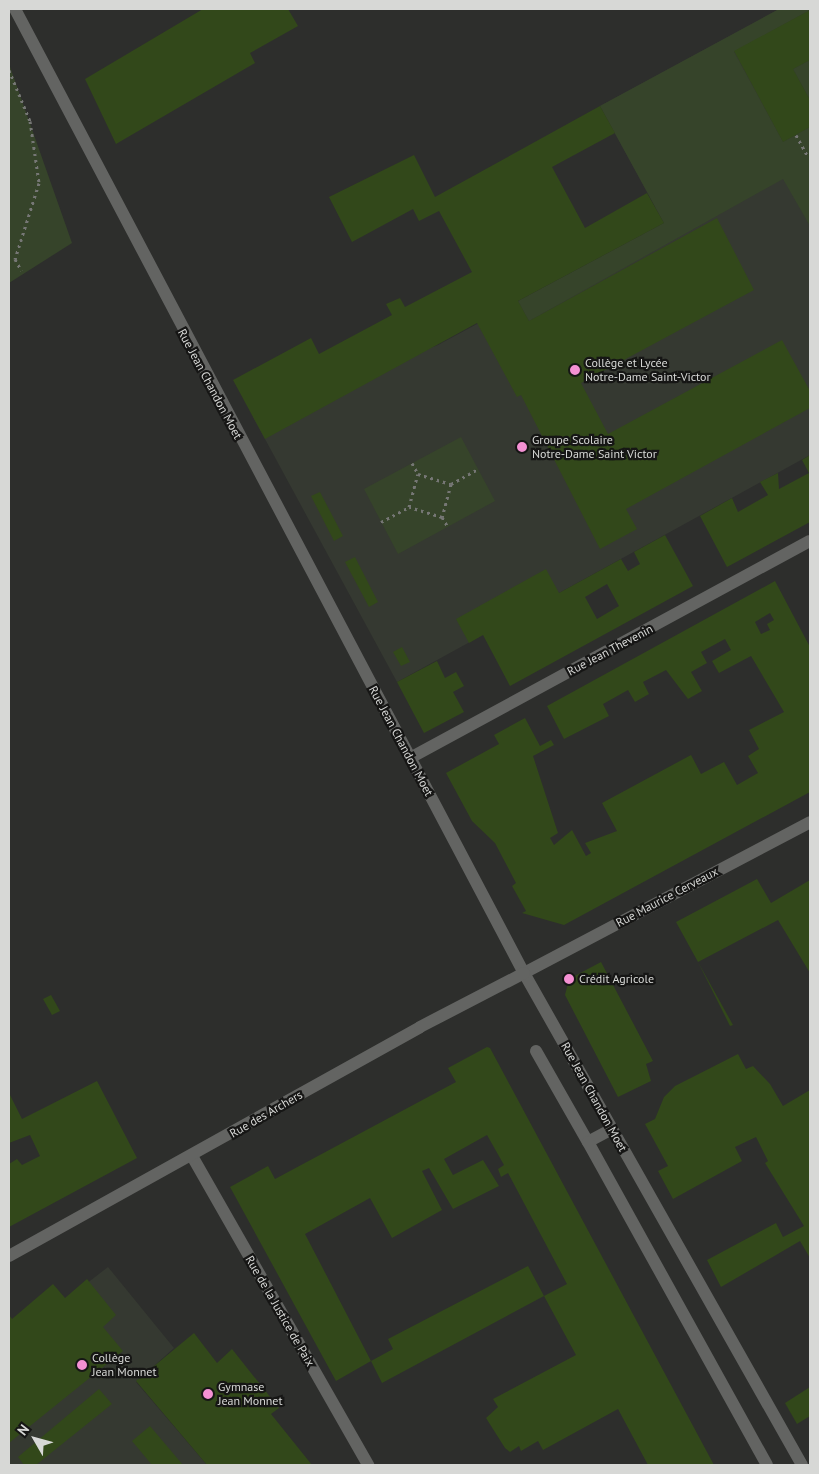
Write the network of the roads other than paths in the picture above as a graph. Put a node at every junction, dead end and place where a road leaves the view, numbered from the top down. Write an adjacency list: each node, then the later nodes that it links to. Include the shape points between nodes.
1 (15, 9): 3 (main road, Rue Jean Chandon Moet)
2 (810, 541): 3 (main road, Rue Jean Thevenin)
3 (410, 758): 5 (main road, Rue Jean Chandon Moet)
4 (810, 822): 5 (main road, Rue Maurice Cerveaux)
5 (524, 973): 7 (main road, Rue Jean Chandon Moet); 9 (main road, Rue des Archers, via 420,1026)
6 (536, 1051): 8 (main road)
7 (612, 1129): 8 (main road); 13 (main road, Rue Jean Chandon Moet)
8 (588, 1142): 12 (main road)
9 (192, 1156): 10 (main road, Rue des Archers); 11 (main road, Rue de la Justice de Paix)
10 (9, 1256)
11 (368, 1465)
12 (766, 1465)
13 (802, 1465)

